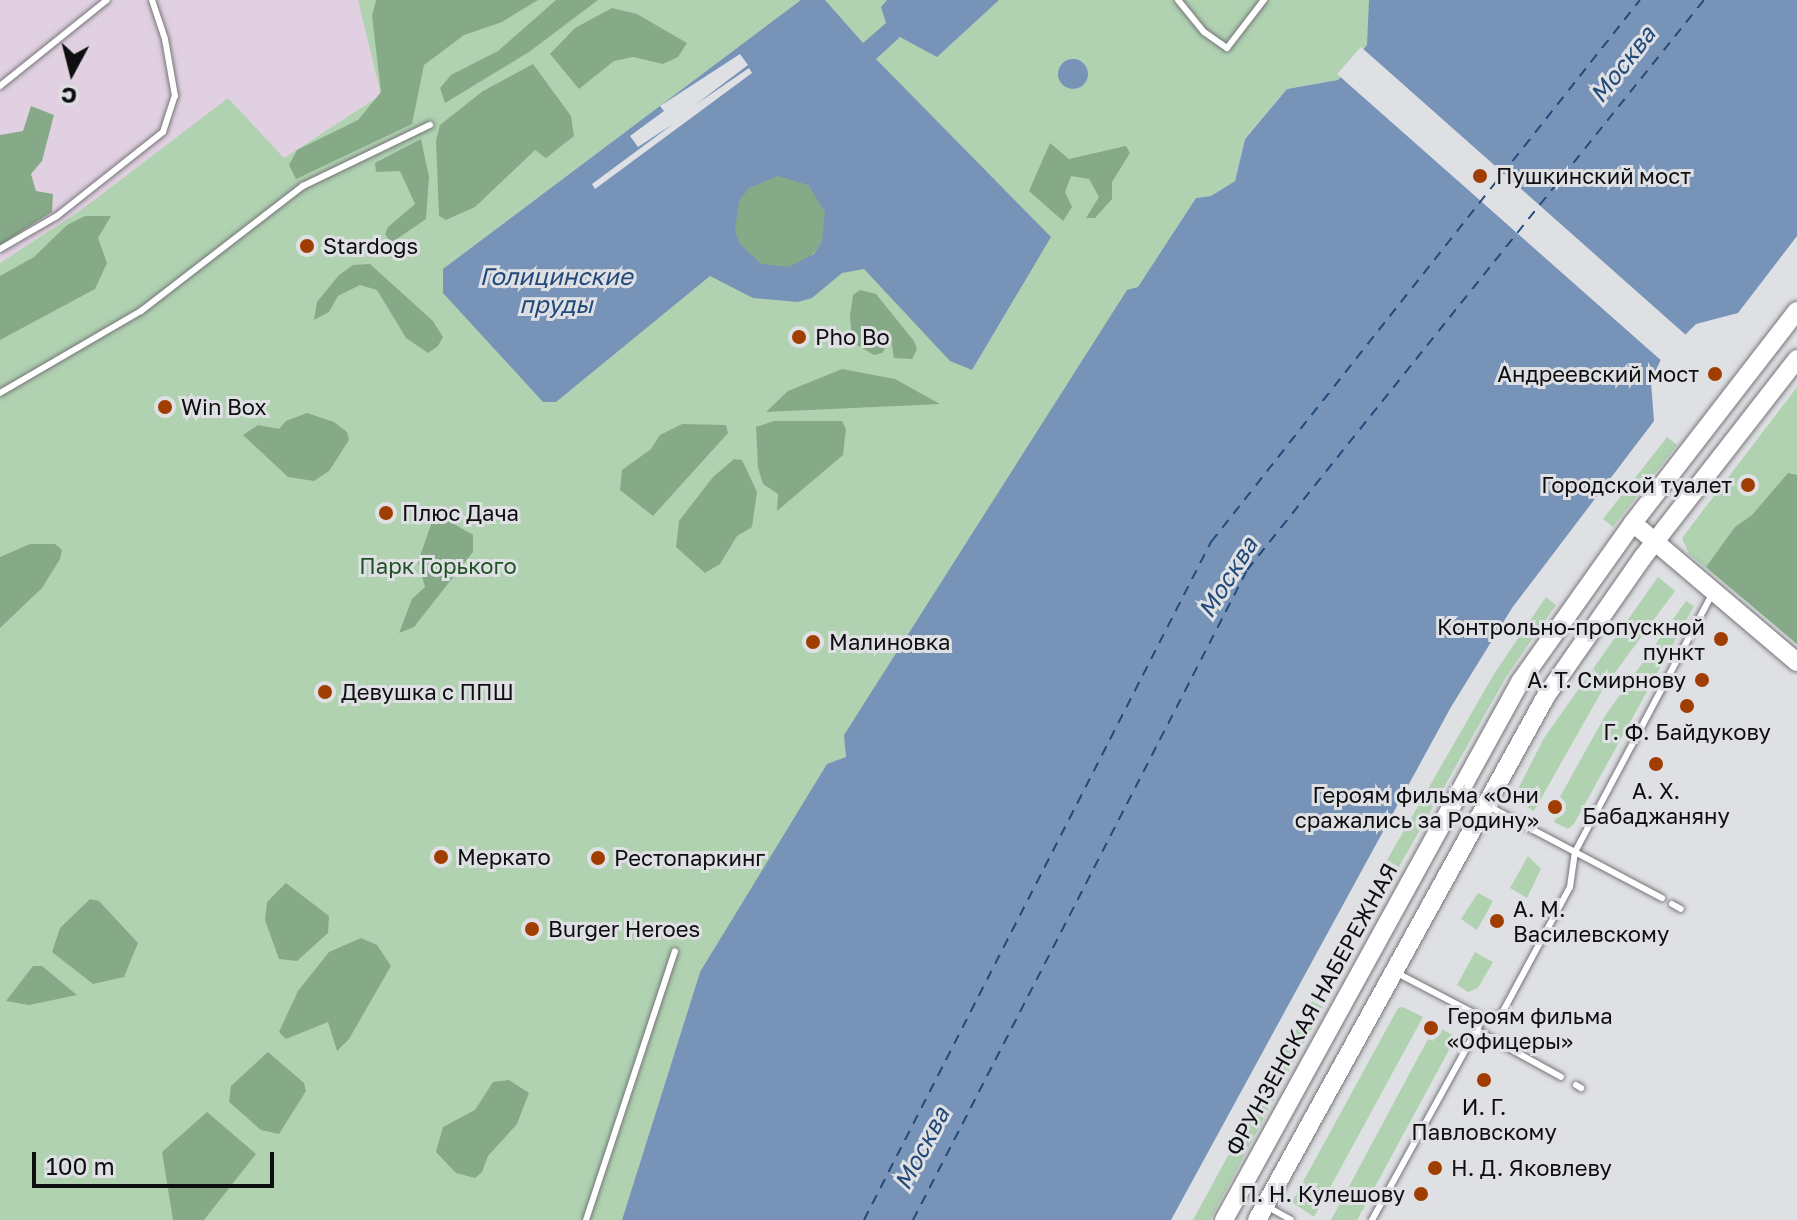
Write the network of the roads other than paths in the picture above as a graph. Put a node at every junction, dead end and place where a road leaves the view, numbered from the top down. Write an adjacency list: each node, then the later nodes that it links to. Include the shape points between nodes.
1 (107, 0): 5 (lane)
2 (152, 0): 7 (lane, via 175,96 163,132 68,208)
3 (1178, 0): 4 (lane, via 1204,32 1227,48)
4 (1264, 0)
5 (0, 86)
6 (430, 125): 10 (lane, via 303,186 141,311)
7 (0, 249)
8 (1797, 311): 11 (main road, ФРУНЗЕНСКАЯ НАБЕРЕЖНАЯ)
9 (1797, 359): 12 (main road)
10 (0, 393)
11 (1633, 523): 12 (main road); 27 (main road, ФРУНЗЕНСКАЯ НАБЕРЕЖНАЯ, via 1557,626 1482,746)
12 (1656, 542): 13 (main road); 15 (main road, via 1546,696)
13 (1713, 591): 14 (main road); 16 (lane)
14 (1797, 662)
15 (1483, 804): 16 (lane); 21 (main road)
16 (1575, 852): 17 (lane); 22 (lane, via 1570,887 1501,1015)
17 (1662, 898)
18 (1672, 904): 19 (lane)
19 (1681, 909)
20 (675, 951): 26 (lane)
21 (1393, 970): 22 (lane); 25 (main road)
22 (1483, 1018): 23 (lane)
23 (1476, 1030): 24 (lane); 29 (lane)
24 (1561, 1077)
25 (1260, 1216): 28 (lane)
26 (586, 1220)
27 (1224, 1220)
28 (1291, 1220)
29 (1372, 1220)

